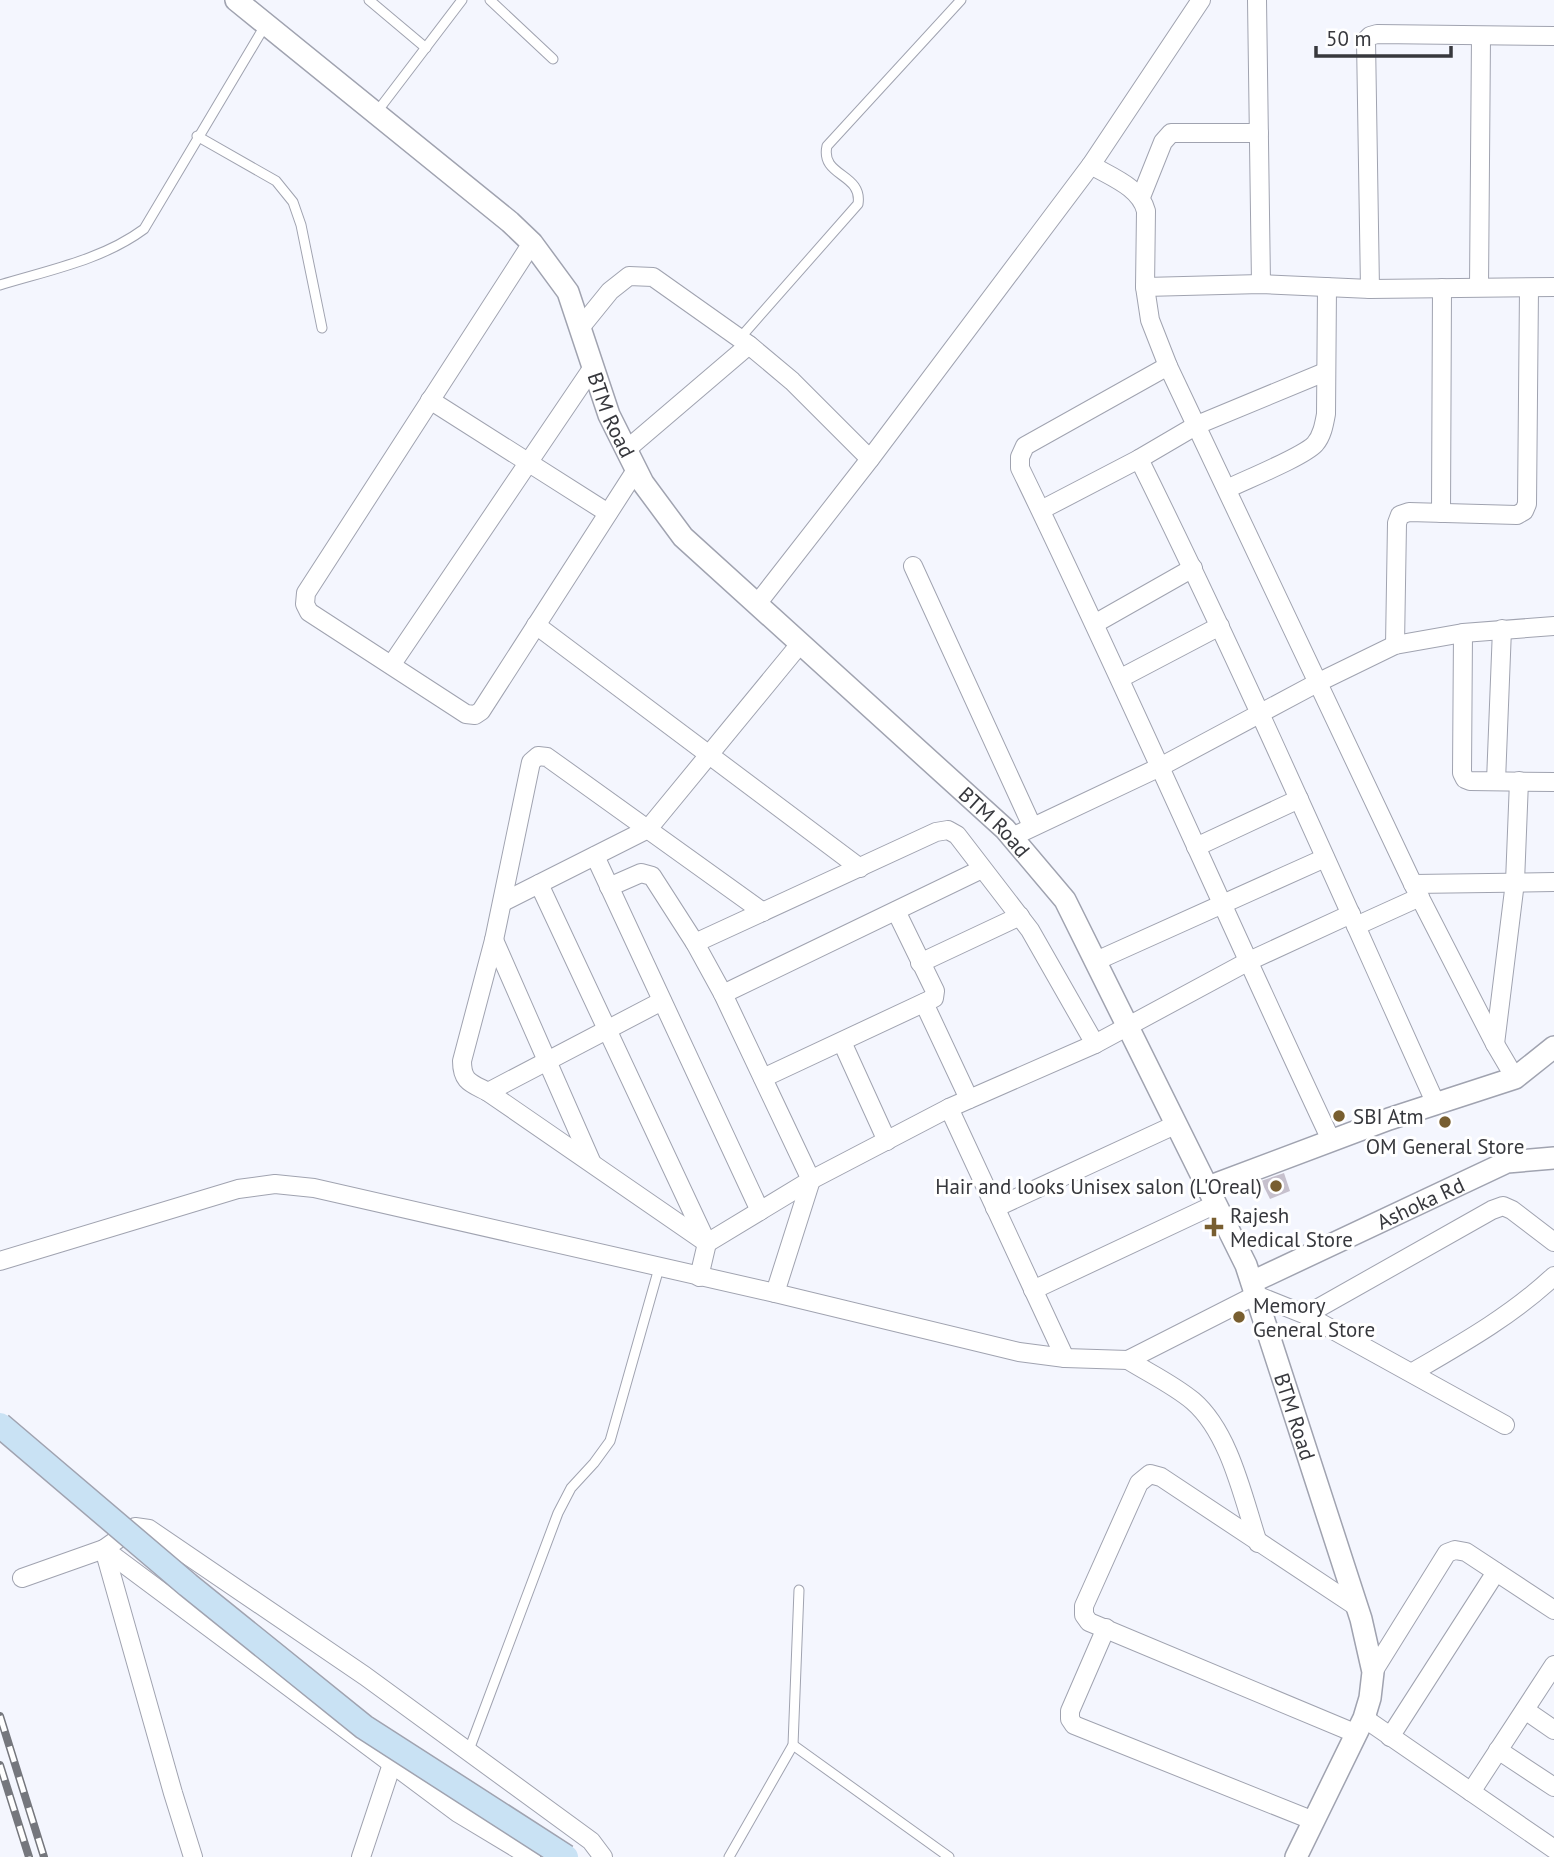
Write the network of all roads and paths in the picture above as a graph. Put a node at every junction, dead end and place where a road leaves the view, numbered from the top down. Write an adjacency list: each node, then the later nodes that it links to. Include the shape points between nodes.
1 (236, 0): 8 (street, BTM Road)
2 (369, 0): 11 (lane)
3 (462, 0): 11 (lane)
4 (490, 0): 12 (lane)
5 (961, 0): 30 (lane, via 827,146 828,163 856,187 858,204)
6 (1201, 0): 16 (street)
7 (1258, 0): 14 (street)
8 (266, 24): 13 (street, BTM Road); 15 (lane)
9 (1480, 36): 10 (street); 23 (street); 27 (street, via 1377,34 1366,40)
10 (1554, 36)
11 (426, 48): 13 (lane)
12 (553, 60)
13 (376, 113): 18 (street, BTM Road)
14 (1259, 133): 17 (street, via 1171,132); 19 (street)
15 (197, 136): 20 (lane, via 144,229 94,257); 28 (lane, via 276,181 293,202)
16 (1091, 165): 17 (street); 37 (street)
17 (1141, 197): 21 (street, via 1146,211)
18 (532, 243): 29 (street, BTM Road, via 568,292); 34 (street)
19 (1261, 284): 21 (street); 22 (street)
20 (0, 285)
21 (1145, 287): 31 (street, via 1150,320)
22 (1327, 287): 27 (street); 33 (street)
23 (1479, 287): 25 (street); 26 (street)
24 (1554, 287): 26 (street)
25 (1442, 288): 27 (street); 44 (street)
26 (1529, 288): 44 (street, via 1527,504 1517,515)
27 (1370, 289)
28 (322, 328)
29 (580, 328): 30 (street, via 610,291 629,276 653,277); 32 (street, BTM Road)
30 (745, 341): 36 (street); 37 (street)
31 (1168, 366): 35 (street); 42 (street, via 1025,446 1020,468)
32 (593, 367): 36 (street, BTM Road); 39 (street)
33 (1325, 372): 35 (street); 41 (street, via 1326,414 1314,445)
34 (430, 400): 39 (street); 56 (street, via 306,593 309,612)
35 (1197, 425): 38 (street); 41 (street)
36 (626, 450): 40 (street, BTM Road)
37 (870, 459): 47 (street)
38 (1139, 459): 42 (street); 46 (street)
39 (528, 463): 43 (street); 56 (street)
40 (636, 470): 43 (street); 47 (street, BTM Road, via 683,537)
41 (1227, 489): 58 (street)
42 (1041, 510): 48 (street)
43 (608, 513): 49 (street)
44 (1441, 513): 55 (street, via 1409,512 1400,515 1397,523)
45 (913, 566): 66 (street)
46 (1193, 568): 48 (street); 50 (street)
47 (757, 604): 54 (street, BTM Road)
48 (1096, 623): 57 (street)
49 (536, 625): 56 (street, via 475,715 466,714); 60 (street)
50 (1220, 626): 57 (street); 59 (street)
51 (1554, 626): 52 (street)
52 (1502, 629): 53 (street); 62 (street)
53 (1463, 633): 55 (street); 62 (street, via 1462,773 1470,781)
54 (800, 644): 60 (street); 68 (street, BTM Road)
55 (1395, 645): 58 (street)
56 (392, 664)
57 (1121, 678): 61 (street)
58 (1317, 683): 59 (street); 78 (street)
59 (1261, 714): 61 (street); 65 (street)
60 (709, 755): 67 (street); 72 (street)
61 (1160, 767): 66 (street); 69 (street)
62 (1496, 781): 63 (street)
63 (1519, 781): 64 (street); 74 (street)
64 (1554, 782)
65 (1299, 799): 69 (street); 71 (street)
66 (1032, 826): 68 (street)
67 (648, 829): 70 (street); 79 (street, via 547,757 538,756 531,762); 82 (street)
68 (1012, 837): 87 (street, BTM Road, via 1065,900)
69 (1196, 847): 80 (street)
70 (595, 856): 76 (street); 77 (street)
71 (1325, 858): 80 (street); 84 (street)
72 (860, 868): 73 (street, via 947,830 957,835); 82 (street)
73 (982, 869): 81 (street); 83 (street)
74 (1515, 882): 75 (street); 78 (street); 97 (street)
75 (1554, 882)
76 (539, 884): 79 (street); 94 (street)
77 (609, 887): 86 (street, via 649,873); 91 (street)
78 (1417, 891): 84 (street); 97 (street)
79 (503, 902): 85 (street)
80 (1222, 905): 87 (street); 88 (street)
81 (896, 911): 89 (street); 90 (street)
82 (764, 912): 86 (street)
83 (1020, 916): 89 (street); 96 (street)
84 (1353, 920): 88 (street); 104 (street)
85 (494, 940): 99 (street); 102 (street, via 462,1061 468,1081)
86 (695, 943): 90 (street)
87 (1096, 961): 93 (street, BTM Road)
88 (1247, 962): 93 (street); 107 (street)
89 (920, 963): 92 (street, via 935,991 934,998)
90 (723, 994): 100 (street)
91 (662, 1001): 94 (street); 114 (street)
92 (924, 1003): 95 (street); 103 (street)
93 (1128, 1025): 96 (street); 106 (street, BTM Road)
94 (607, 1029): 99 (street); 116 (street)
95 (842, 1042): 100 (street); 108 (street)
96 (1095, 1044): 103 (street)
97 (1495, 1044): 101 (street)
98 (1554, 1047): 101 (street)
99 (547, 1061): 102 (street); 110 (street)
100 (763, 1078): 111 (street)
101 (1515, 1078): 104 (street)
102 (488, 1092): 110 (street)
103 (969, 1099): 105 (street)
104 (1435, 1102): 107 (street)
105 (949, 1108): 108 (street); 113 (street)
106 (1177, 1124): 112 (street, BTM Road); 113 (street)
107 (1331, 1140): 112 (street)
108 (887, 1141): 111 (street)
109 (1554, 1158): 121 (street, Ashoka Rd, via 1507,1162)
110 (591, 1163): 116 (street)
111 (811, 1180): 114 (street); 123 (street)
112 (1212, 1196): 121 (street, BTM Road); 122 (street)
113 (995, 1208): 122 (street)
114 (760, 1211): 116 (street)
115 (1554, 1242): 124 (street, via 1503,1206)
116 (707, 1243): 120 (street)
117 (0, 1261): 118 (street, via 237,1189 275,1184 314,1188)
118 (659, 1268): 120 (street); 145 (lane, via 610,1441 571,1488 558,1513)
119 (1554, 1276): 127 (street, via 1525,1303)
120 (699, 1277): 123 (street)
121 (1254, 1288): 124 (street); 126 (street); 135 (street, BTM Road)
122 (1033, 1290): 125 (street)
123 (775, 1293): 125 (street, via 1019,1352)
124 (1306, 1315): 127 (street)
125 (1065, 1358): 126 (street)
126 (1128, 1360): 130 (street, via 1192,1400 1213,1423)
127 (1413, 1373): 129 (street)
128 (0, 1425): 155 (main road, bridge, via 364,1727)
129 (1505, 1425)
130 (1258, 1544): 135 (street); 137 (street, via 1161,1477 1144,1477 1084,1606 1089,1622)
131 (104, 1549): 133 (street); 145 (street, via 135,1527 149,1529); 147 (street); 152 (street)
132 (1496, 1572): 136 (street); 139 (street, via 1466,1552 1447,1553); 143 (street)
133 (22, 1578)
134 (799, 1590): 144 (lane)
135 (1357, 1607): 139 (street, BTM Road)
136 (1554, 1610)
137 (1106, 1628): 141 (street); 150 (street, via 1070,1711 1074,1725)
138 (1552, 1671): 140 (street)
139 (1373, 1672): 141 (street, BTM Road)
140 (1525, 1710): 142 (street); 146 (street)
141 (1361, 1726): 143 (street); 150 (street, BTM Road)
142 (1554, 1730)
143 (1390, 1737): 149 (street)
144 (793, 1745): 157 (lane); 158 (lane)
145 (469, 1750): 156 (street, via 591,1841)
146 (1499, 1750): 148 (street); 149 (street)
147 (392, 1764): 153 (street); 154 (street, via 458,1813)
148 (1554, 1787)
149 (1471, 1792): 151 (street)
150 (1314, 1821): 159 (street, BTM Road)
151 (1554, 1849)
152 (193, 1857)
153 (361, 1857)
154 (531, 1857)
155 (566, 1857)
156 (603, 1857)
157 (729, 1857)
158 (949, 1857)
159 (1296, 1857)

